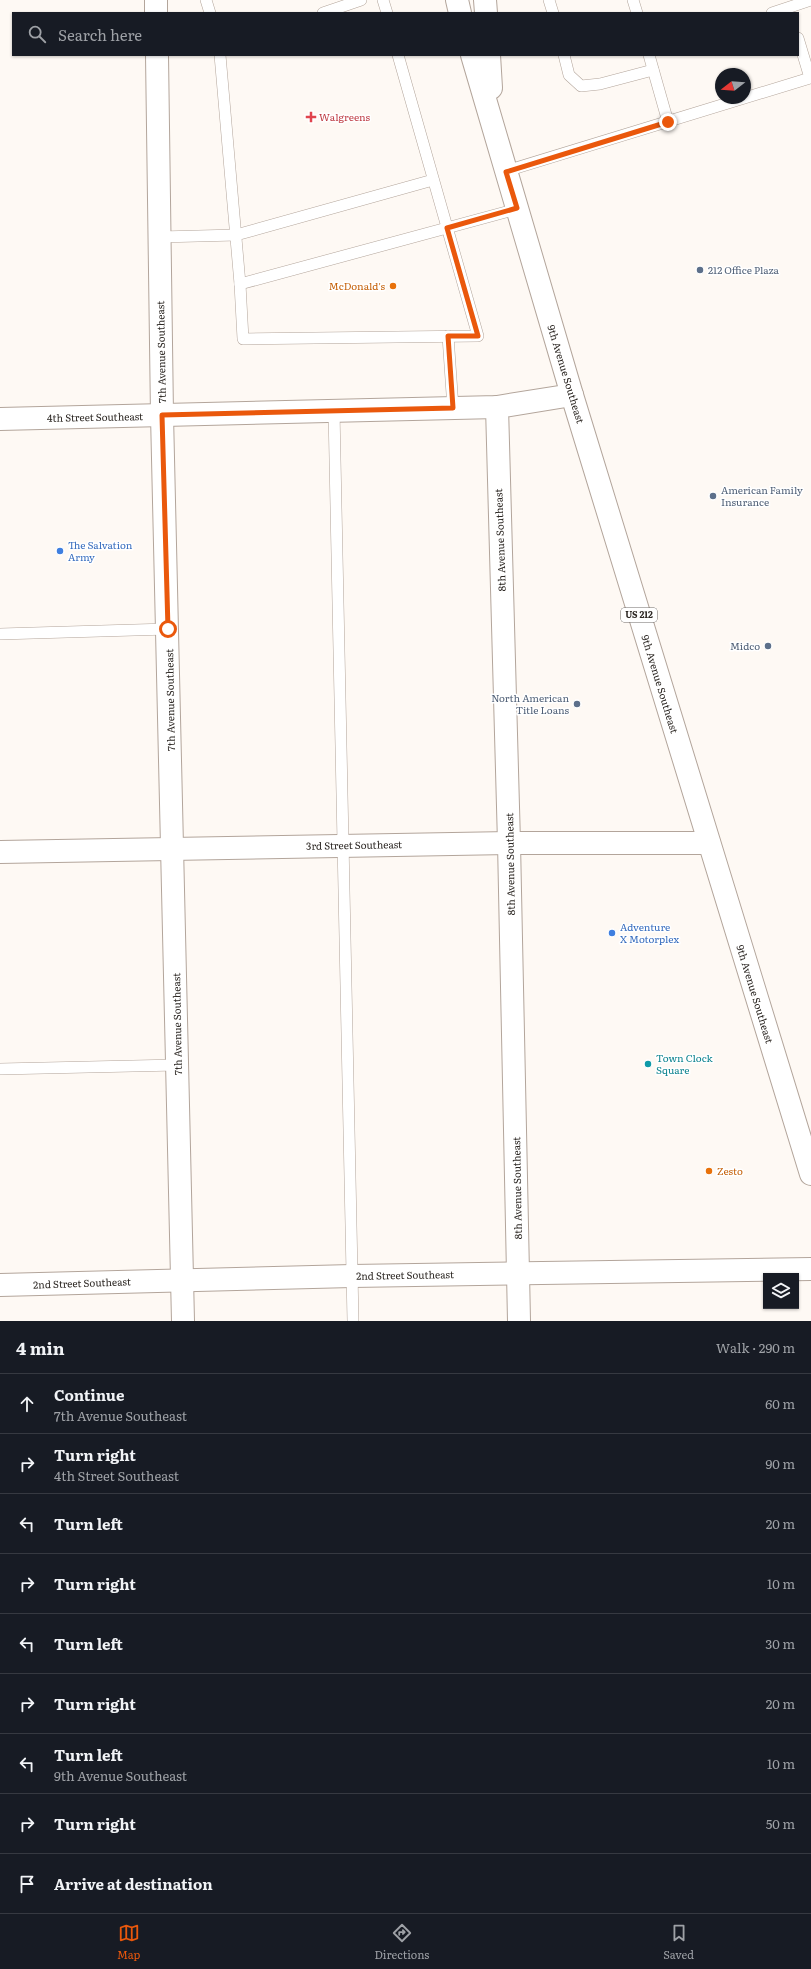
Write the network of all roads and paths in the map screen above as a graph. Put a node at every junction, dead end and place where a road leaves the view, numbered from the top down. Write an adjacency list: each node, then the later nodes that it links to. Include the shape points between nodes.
1 (156, 0): 11 (street)
2 (206, 0): 12 (lane)
3 (361, 0): 13 (lane)
4 (383, 0): 14 (lane)
5 (457, 0): 15 (street)
6 (485, 0): 16 (street)
7 (549, 0): 17 (lane)
8 (633, 0): 18 (lane)
9 (811, 0): 10 (lane)
10 (789, 7): 19 (lane)
11 (156, 12)
12 (210, 12)
13 (326, 12)
14 (387, 12)
15 (460, 12)
16 (486, 12)
17 (553, 12)
18 (637, 12)
19 (775, 12)
20 (799, 41): 29 (lane, via 810,78)
21 (157, 56): 36 (street, 7th Avenue Southeast)
22 (220, 56): 35 (lane)
23 (398, 56): 32 (lane)
24 (472, 56): 30 (street, 9th Avenue Southeast / US 212)
25 (489, 56): 30 (street)
26 (564, 56): 28 (lane, via 569,75 581,86 600,84)
27 (649, 56): 28 (lane)
28 (653, 70): 29 (lane)
29 (668, 122): 31 (lane)
30 (495, 133): 31 (street, 9th Avenue Southeast / US 212)
31 (506, 172): 33 (street, 9th Avenue Southeast / US 212)
32 (433, 180): 34 (lane); 35 (lane)
33 (517, 208): 34 (lane); 39 (street, 9th Avenue Southeast / US 212)
34 (447, 228): 37 (lane); 38 (lane, via 478,336)
35 (236, 235): 36 (lane); 37 (lane)
36 (160, 237): 43 (street, 7th Avenue Southeast)
37 (240, 284): 38 (lane, via 243,339)
38 (448, 336): 41 (lane)
39 (572, 394): 40 (street, 4th Street Southeast); 48 (street, 9th Avenue Southeast / US 212)
40 (497, 407): 41 (street, 4th Street Southeast); 47 (street, 8th Avenue Southeast)
41 (453, 408): 42 (street, 4th Street Southeast)
42 (334, 411): 43 (street, 4th Street Southeast); 49 (lane)
43 (162, 415): 44 (street, 4th Street Southeast); 45 (street, 7th Avenue Southeast)
44 (0, 418)
45 (168, 629): 46 (lane); 50 (street, 7th Avenue Southeast)
46 (0, 634)
47 (509, 843): 48 (street, 3rd Street Southeast); 49 (street, 3rd Street Southeast); 56 (street, 8th Avenue Southeast)
48 (709, 843): 54 (street, 9th Avenue Southeast / US 212)
49 (342, 845): 50 (street, 3rd Street Southeast); 57 (lane)
50 (173, 848): 51 (street, 3rd Street Southeast); 52 (street, 7th Avenue Southeast)
51 (0, 852)
52 (177, 1065): 53 (lane); 58 (street, 7th Avenue Southeast)
53 (0, 1069)
54 (811, 1174)
55 (811, 1269): 56 (street, 2nd Street Southeast)
56 (518, 1273): 57 (street, 2nd Street Southeast); 62 (street, 8th Avenue Southeast)
57 (352, 1276): 58 (street, 2nd Street Southeast); 61 (lane)
58 (182, 1280): 59 (street, 2nd Street Southeast); 60 (street, 7th Avenue Southeast)
59 (0, 1285)
60 (183, 1321)
61 (353, 1321)
62 (519, 1321)

